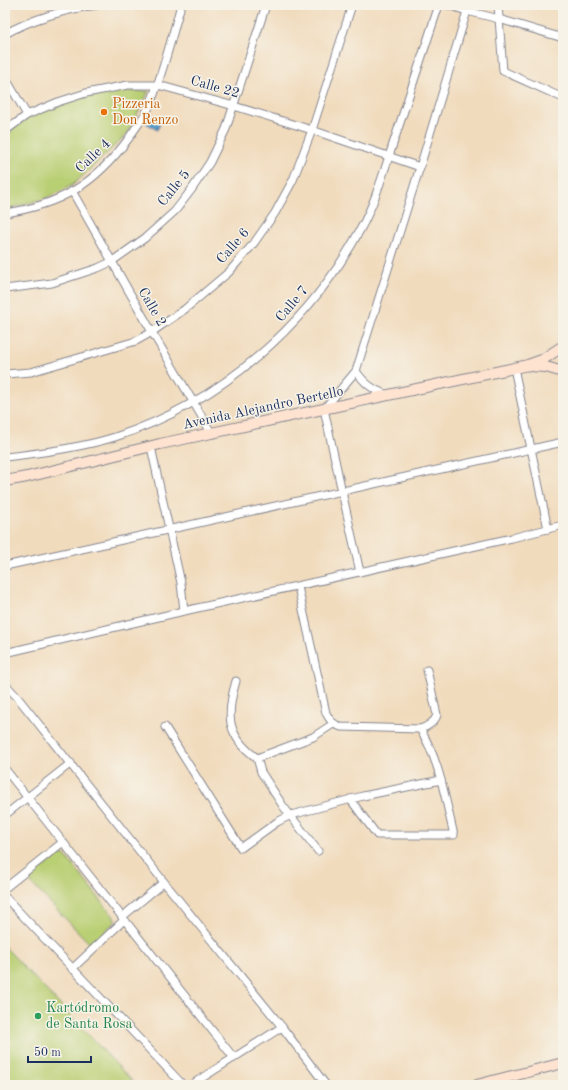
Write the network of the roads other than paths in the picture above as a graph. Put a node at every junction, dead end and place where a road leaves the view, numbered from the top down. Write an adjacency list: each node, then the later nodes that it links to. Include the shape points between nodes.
1 (97, 5): 8 (street)
2 (181, 5): 14 (street, Calle 4)
3 (266, 5): 16 (street, Calle 5)
4 (352, 5): 18 (street, Calle 6)
5 (439, 5): 20 (street, Calle 7)
6 (448, 5): 9 (street)
7 (498, 5): 10 (street)
8 (85, 6): 11 (street, via 19,26)
9 (467, 11): 10 (street); 21 (street)
10 (499, 19): 12 (street); 15 (street, via 503,71)
11 (5, 34)
12 (563, 38)
13 (5, 77): 17 (street)
14 (158, 85): 16 (street, Calle 22); 17 (street, Calle 22, via 128,84 86,93); 22 (street, Calle 4, via 148,109 122,147 94,177)
15 (563, 98)
16 (234, 106): 18 (street, Calle 22); 24 (street, Calle 5, via 210,162 175,211 145,238)
17 (27, 115): 19 (street, Calle 22)
18 (312, 130): 20 (street, Calle 22); 26 (street, Calle 6, via 293,180 276,213 254,243 229,272 185,309)
19 (5, 131)
20 (389, 156): 21 (street, Calle 22); 34 (street, Calle 7, via 361,230 308,306 261,354 237,374)
21 (420, 167): 30 (street)
22 (72, 191): 23 (street, Calle 4, via 45,204); 24 (street, Calle 2)
23 (5, 212)
24 (111, 262): 25 (street, Calle 5, via 52,283); 26 (street, Calle 2)
25 (5, 289)
26 (152, 332): 32 (street, Calle 6, via 136,341 31,372); 34 (street, Calle 2)
27 (563, 346): 28 (main road, Avenida Alejandro Bertello, via 542,360)
28 (528, 365): 29 (main road, Avenida Alejandro Bertello); 31 (main road, Avenida Alejandro Bertello)
29 (514, 368): 33 (main road, Avenida Alejandro Bertello); 39 (street)
30 (356, 371): 33 (street, via 374,390); 35 (street)
31 (563, 372)
32 (5, 374)
33 (388, 395): 35 (main road, Avenida Alejandro Bertello)
34 (194, 402): 36 (street, Calle 2); 40 (street, Calle 7, via 116,437 75,448)
35 (324, 409): 36 (main road, Avenida Alejandro Bertello); 42 (street)
36 (212, 434): 38 (main road, Avenida Alejandro Bertello)
37 (563, 442): 39 (street)
38 (151, 447): 41 (main road, Avenida Alejandro Bertello); 44 (street)
39 (532, 449): 42 (street); 45 (street)
40 (5, 458)
41 (5, 480)
42 (342, 492): 44 (street); 47 (street)
43 (563, 525): 45 (street)
44 (169, 529): 46 (street); 49 (street, via 181,582)
45 (548, 529): 47 (street)
46 (5, 566)
47 (360, 572): 48 (street)
48 (298, 587): 49 (street); 54 (street, via 326,713)
49 (184, 611): 50 (street)
50 (5, 653)
51 (427, 670): 56 (street, via 437,715 433,722 425,728)
52 (236, 681): 57 (street, via 230,701 233,733 239,743)
53 (5, 684): 58 (street)
54 (333, 724): 56 (street, via 341,727); 57 (street, via 313,737)
55 (166, 727): 64 (street, via 241,848)
56 (420, 728): 60 (street, via 432,750)
57 (258, 758): 64 (street, via 261,772)
58 (71, 763): 61 (street); 67 (street)
59 (5, 769): 61 (street)
60 (441, 780): 62 (street); 62 (street, via 454,835 377,835)
61 (27, 798): 63 (street); 65 (street)
62 (350, 799): 64 (street)
63 (5, 815)
64 (291, 815): 66 (street)
65 (63, 842): 68 (street); 70 (street)
66 (318, 852)
67 (164, 882): 70 (street); 72 (street)
68 (5, 888)
69 (5, 898): 71 (street)
70 (123, 918): 71 (street); 73 (street)
71 (72, 969): 75 (street)
72 (282, 1027): 73 (street); 77 (street)
73 (234, 1058): 76 (street)
74 (563, 1063): 78 (main road)
75 (183, 1085)
76 (191, 1085)
77 (326, 1085)
78 (476, 1085)

